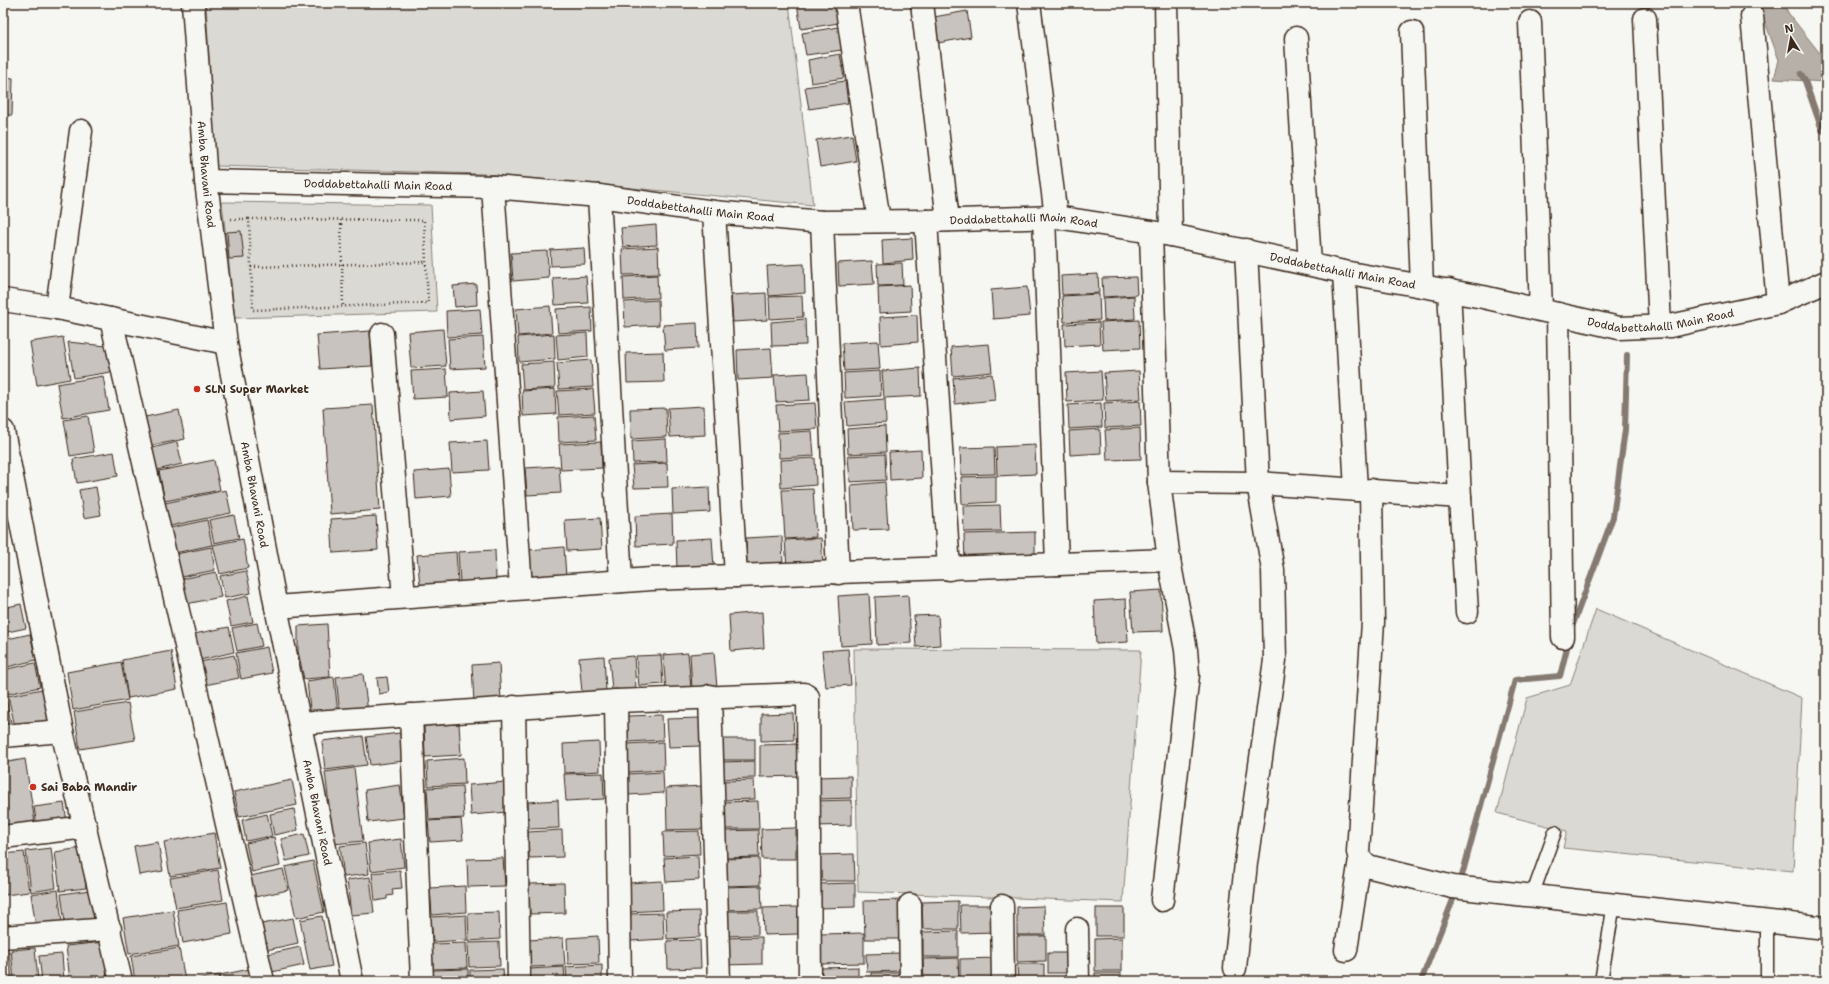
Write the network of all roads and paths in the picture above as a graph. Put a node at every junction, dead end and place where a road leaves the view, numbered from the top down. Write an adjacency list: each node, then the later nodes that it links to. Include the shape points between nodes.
1 (193, 3): 12 (street, Amba Bhavani Road)
2 (846, 3): 19 (street)
3 (922, 3): 18 (street)
4 (1029, 3): 16 (street)
5 (1166, 3): 22 (street)
6 (1752, 16): 33 (street)
7 (1645, 19): 38 (street)
8 (1530, 22): 36 (street)
9 (1412, 32): 30 (street)
10 (1296, 38): 26 (street)
11 (81, 131): 35 (street)
12 (206, 181): 13 (street, Doddabettahalli Main Road); 40 (street, Amba Bhavani Road)
13 (493, 187): 14 (street, Doddabettahalli Main Road); 52 (street)
14 (599, 196): 15 (street, Doddabettahalli Main Road); 51 (street)
15 (714, 212): 21 (street, Doddabettahalli Main Road); 50 (street)
16 (1050, 217): 18 (street, Doddabettahalli Main Road); 22 (street, Doddabettahalli Main Road); 47 (street)
17 (341, 220): 24 (path, via 424,220); 25 (path); 27 (path, via 249,219)
18 (948, 220): 20 (street, Doddabettahalli Main Road)
19 (879, 221): 20 (street, Doddabettahalli Main Road); 21 (street, Doddabettahalli Main Road)
20 (926, 221): 48 (street)
21 (822, 222): 49 (street)
22 (1161, 233): 23 (street, Doddabettahalli Main Road); 42 (street)
23 (1246, 250): 26 (street, Doddabettahalli Main Road); 43 (street)
24 (426, 262): 25 (path); 34 (path, via 428,303)
25 (342, 264): 27 (path); 34 (path)
26 (1310, 264): 28 (street, Doddabettahalli Main Road)
27 (251, 267): 34 (path, via 253,310)
28 (1344, 272): 30 (street, Doddabettahalli Main Road); 44 (street)
29 (1826, 282): 33 (street, Doddabettahalli Main Road)
30 (1422, 286): 31 (street, Doddabettahalli Main Road)
31 (1449, 290): 36 (street, Doddabettahalli Main Road); 45 (street)
32 (3, 300): 35 (street)
33 (1778, 303): 38 (street, Doddabettahalli Main Road)
34 (343, 306)
35 (57, 308): 37 (street)
36 (1550, 312): 38 (street, Doddabettahalli Main Road, via 1619,328); 56 (street)
37 (111, 319): 40 (street); 81 (street)
38 (1660, 326)
39 (382, 334): 53 (street)
40 (226, 343): 54 (street, Amba Bhavani Road)
41 (3, 431): 62 (street)
42 (1159, 482): 43 (street); 46 (street)
43 (1258, 483): 44 (street); 79 (street, via 1273,570 1275,660)
44 (1363, 490): 45 (street); 67 (street, via 1373,622 1358,852)
45 (1460, 497): 55 (street)
46 (1169, 560): 47 (street); 69 (street, via 1186,650 1188,675)
47 (1057, 564): 48 (street)
48 (949, 569): 49 (street)
49 (838, 573): 50 (street)
50 (736, 576): 51 (street)
51 (621, 581): 52 (street)
52 (521, 588): 53 (street)
53 (404, 597): 54 (street)
54 (276, 608): 61 (street, Amba Bhavani Road)
55 (1467, 612)
56 (1563, 637)
57 (710, 696): 58 (street); 86 (street); 87 (street, via 799,693 808,697)
58 (616, 701): 59 (street); 85 (street)
59 (514, 707): 60 (street); 84 (street)
60 (411, 715): 61 (street); 83 (street)
61 (300, 723): 82 (street, Amba Bhavani Road)
62 (62, 731): 63 (street); 64 (street)
63 (3, 736)
64 (86, 827): 66 (street); 75 (street)
65 (1555, 832): 68 (lane)
66 (3, 837)
67 (1360, 859): 68 (street, via 1371,867 1460,887); 78 (street)
68 (1532, 896): 70 (street)
69 (1162, 900)
70 (1614, 904): 73 (street); 91 (lane)
71 (910, 906): 88 (street)
72 (1002, 906): 89 (street)
73 (1767, 921): 74 (street); 92 (lane)
74 (1826, 928)
75 (110, 929): 77 (street); 80 (street)
76 (1077, 929): 90 (street)
77 (3, 937)
78 (1346, 950)
79 (1234, 968)
80 (121, 981)
81 (263, 981)
82 (352, 981)
83 (422, 981)
84 (519, 981)
85 (620, 981)
86 (719, 981)
87 (810, 981)
88 (911, 981)
89 (1003, 981)
90 (1078, 981)
91 (1601, 981)
92 (1767, 981)

